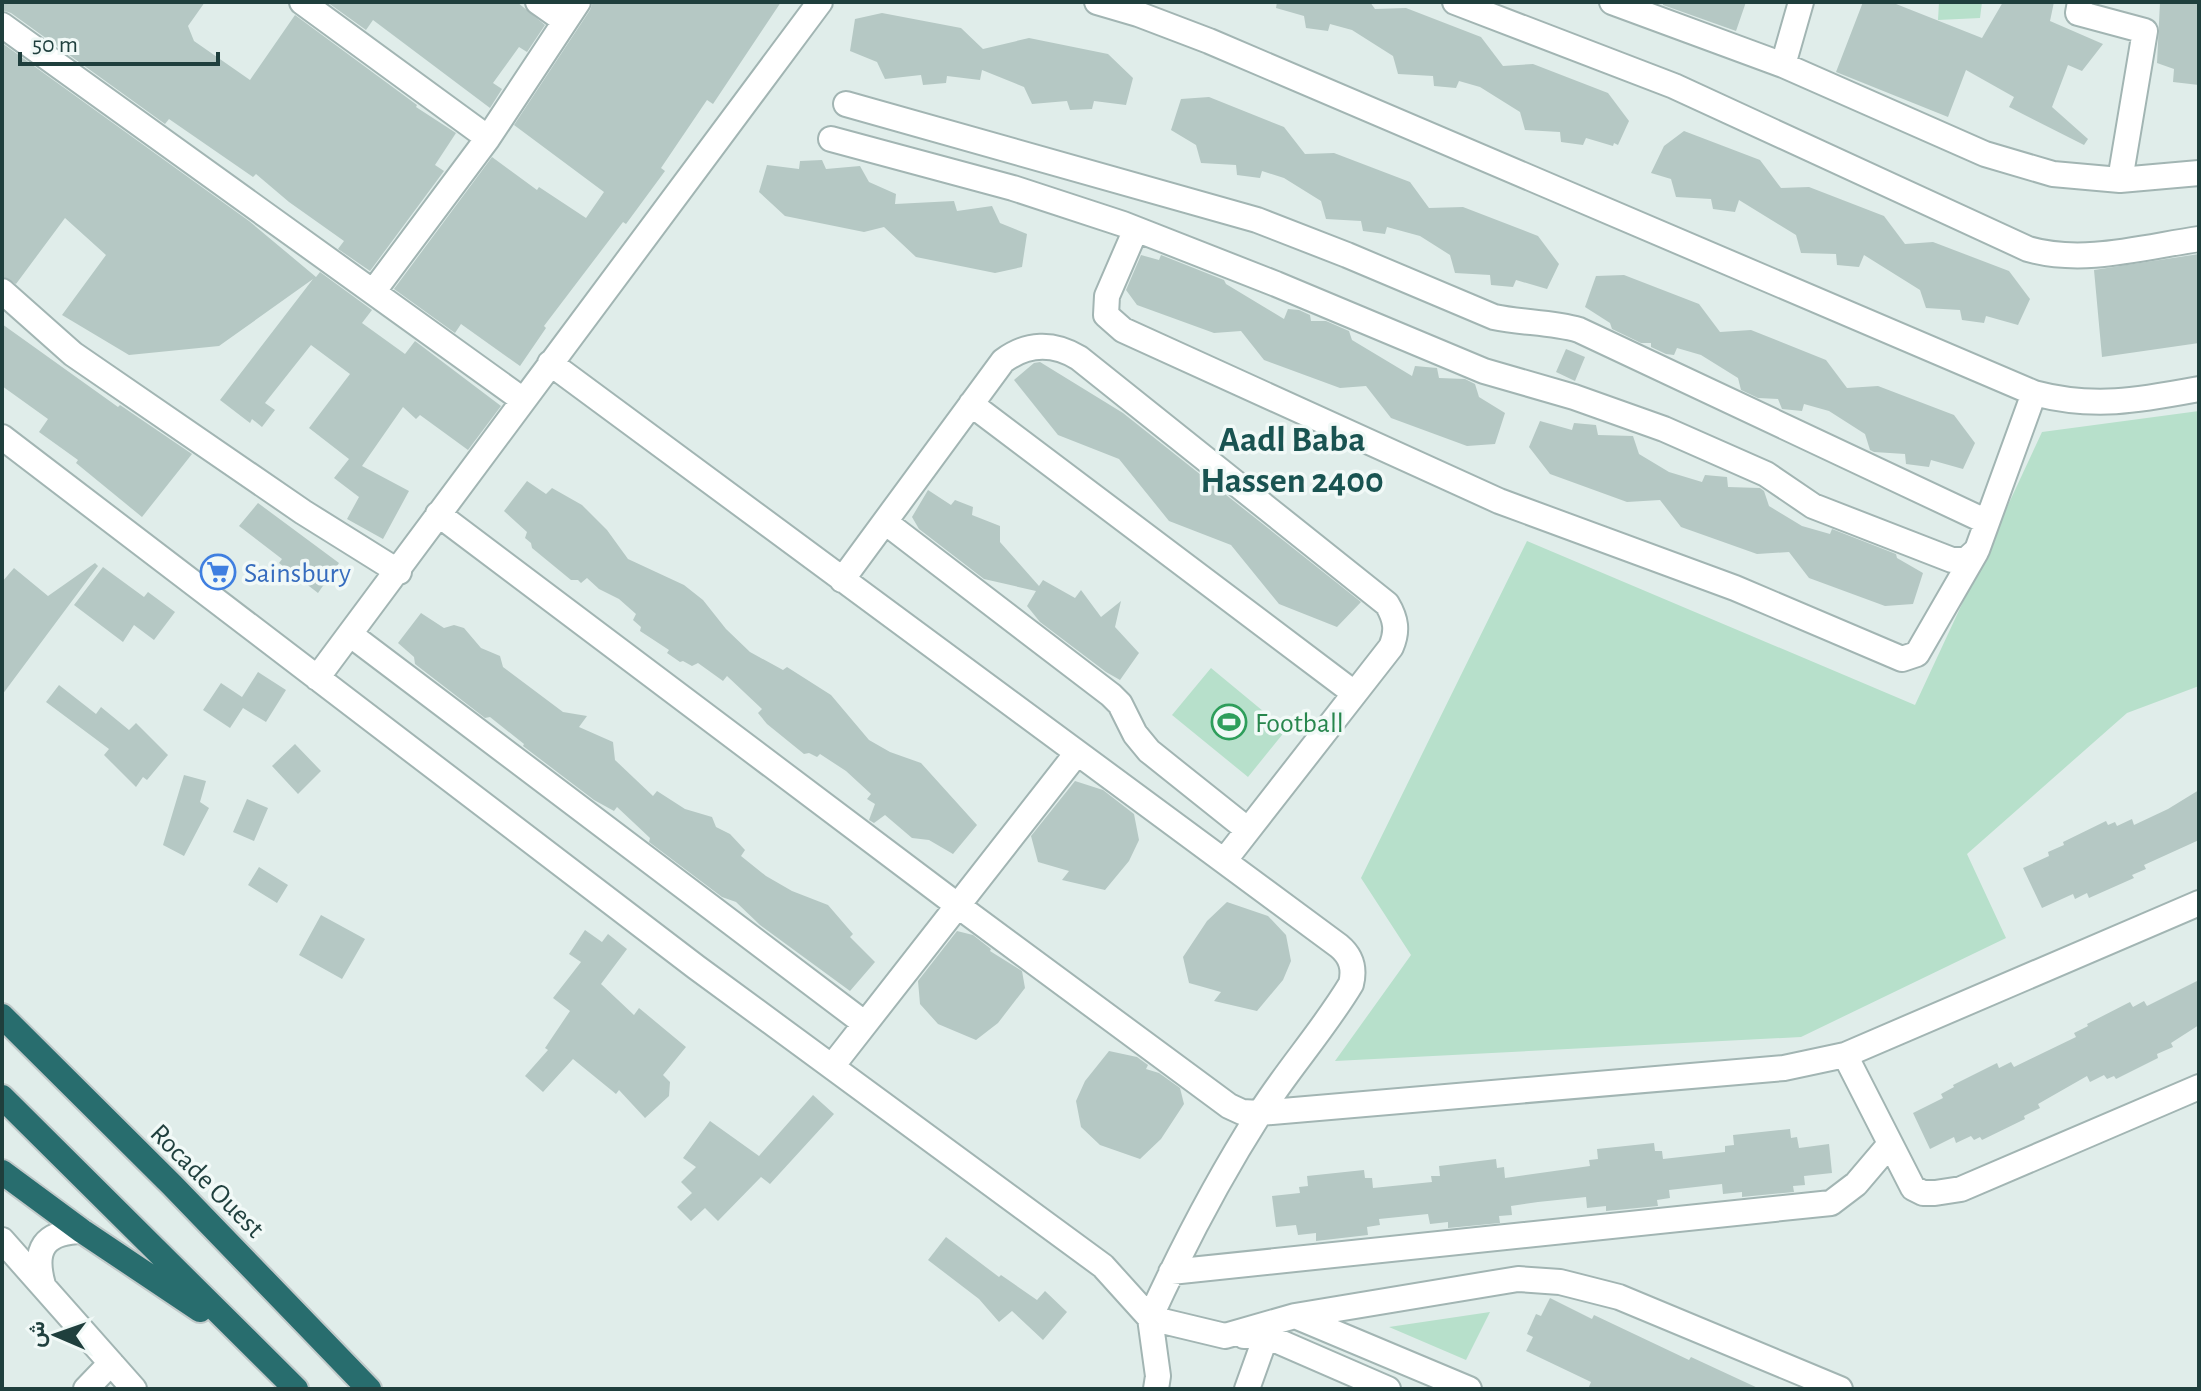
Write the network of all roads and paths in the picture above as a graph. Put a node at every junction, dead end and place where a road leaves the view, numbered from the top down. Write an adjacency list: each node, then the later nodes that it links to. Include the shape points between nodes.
1 (302, 2): 14 (street)
2 (538, 2): 9 (street)
3 (820, 2): 22 (street)
4 (1097, 2): 24 (street, via 1209,41)
5 (1455, 2): 19 (street, via 1674,86 2028,249 2085,256)
6 (1612, 2): 10 (street)
7 (1801, 2): 12 (street)
8 (2080, 2): 17 (street, via 2078,13 2145,31)
9 (572, 12): 14 (street)
10 (1676, 13): 12 (street)
11 (2, 25): 21 (street)
12 (1783, 65): 17 (street, via 1985,154 2053,174)
13 (846, 104): 30 (street, via 1257,220 1494,317 1579,330)
14 (488, 138): 21 (street)
15 (831, 139): 18 (street, via 1013,188)
16 (2199, 173): 17 (street)
17 (2120, 180)
18 (1136, 229): 31 (street, via 1484,371 1664,429 1766,474 1813,506 1895,538 1959,561); 31 (street, via 1107,296 1106,315 1123,330 1499,501 1735,588 1902,659 1917,654)
19 (2199, 239)
20 (2, 291): 32 (street, via 73,354)
21 (373, 292): 25 (street)
22 (550, 363): 25 (street); 33 (street)
23 (2199, 389): 24 (street, via 2108,403)
24 (2034, 393): 30 (street)
25 (523, 400): 28 (street)
26 (971, 404): 29 (street); 36 (street); 36 (street, via 1003,361 1023,349 1058,348 1079,358 1387,604 1396,622 1395,639)
27 (2, 437): 35 (street)
28 (438, 514): 32 (street); 41 (street)
29 (885, 522): 33 (street); 38 (street, via 1111,695 1149,751)
30 (1987, 522): 31 (street)
31 (1977, 550)
32 (399, 572): 34 (street)
33 (842, 580): 37 (street)
34 (351, 635): 35 (street); 43 (street)
35 (317, 678): 45 (street)
36 (1354, 693): 38 (street)
37 (1077, 753): 39 (street); 41 (street)
38 (1248, 830): 39 (street)
39 (1224, 861): 48 (street, via 1339,946 1353,967 1347,991)
40 (2199, 903): 44 (street)
41 (957, 905): 43 (street); 48 (street, via 1229,1106)
42 (2, 1016): 64 (highway, Rocade Ouest)
43 (864, 1023): 45 (street)
44 (1845, 1055): 48 (street, via 1784,1068); 49 (street)
45 (833, 1065): 56 (street, via 1103,1266)
46 (2199, 1087): 49 (street, via 1961,1189 1923,1193 1913,1188)
47 (2, 1097): 60 (highway)
48 (1260, 1113): 53 (street)
49 (1890, 1144): 53 (street, via 1856,1184 1831,1203)
50 (2, 1172): 51 (highway)
51 (82, 1231): 54 (street, via 61,1232 44,1245 37,1265); 60 (highway)
52 (2, 1240): 54 (street)
53 (1171, 1272): 56 (street)
54 (43, 1285): 59 (street)
55 (1295, 1316): 57 (street); 68 (street); 69 (street, via 1518,1279 1560,1282 1619,1297)
56 (1150, 1318): 57 (street); 65 (street)
57 (1225, 1336): 58 (street)
58 (1266, 1336): 66 (street); 67 (street)
59 (111, 1363): 61 (street); 62 (street)
60 (271, 1365): 63 (highway)
61 (86, 1389)
62 (134, 1389)
63 (296, 1389)
64 (369, 1389)
65 (1156, 1389)
66 (1247, 1389)
67 (1388, 1389)
68 (1469, 1389)
69 (1840, 1389)

